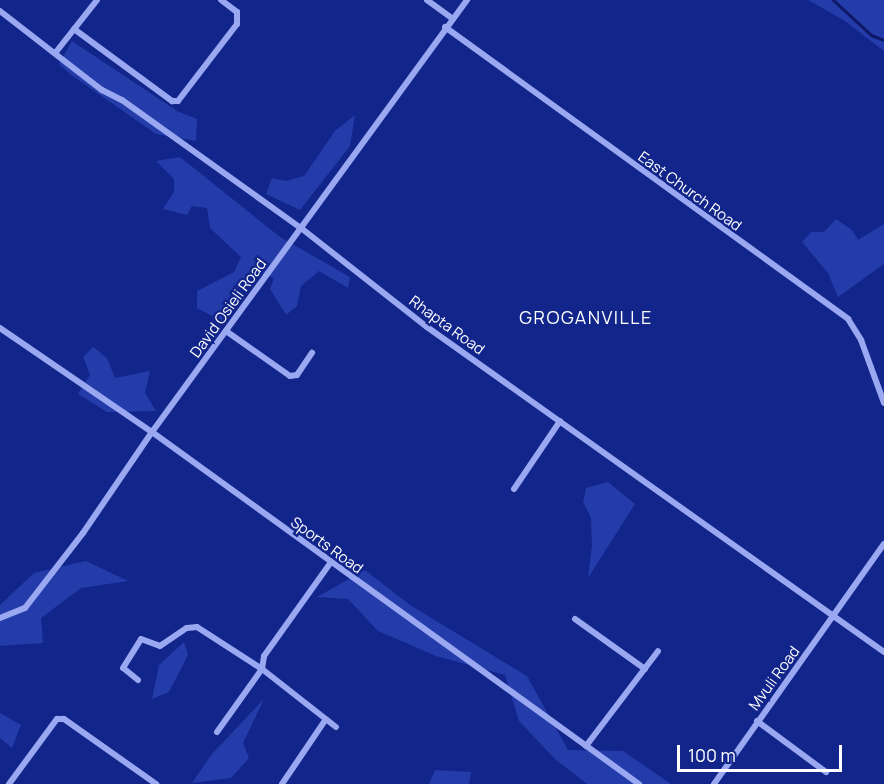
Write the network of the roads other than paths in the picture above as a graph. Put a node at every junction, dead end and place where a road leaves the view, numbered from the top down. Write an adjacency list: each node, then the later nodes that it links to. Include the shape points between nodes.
1 (97, 0): 8 (street)
2 (221, 0): 8 (street, via 237,12 237,24 178,101 172,101)
3 (427, 0): 6 (street)
4 (467, 0): 6 (street, David Osieli Road)
5 (0, 11): 9 (street, Rhapta Road)
6 (453, 19): 7 (street, David Osieli Road)
7 (445, 27): 10 (street, David Osieli Road); 14 (street, East Church Road, via 848,319 861,340)
8 (74, 29): 9 (street)
9 (56, 52): 10 (street, Rhapta Road, via 102,90 122,100)
10 (301, 228): 12 (street, David Osieli Road); 15 (street, Rhapta Road, via 427,327)
11 (0, 328): 16 (street, Sports Road)
12 (226, 331): 13 (street, via 290,376 297,375); 16 (street, David Osieli Road)
13 (312, 353)
14 (884, 403)
15 (560, 421): 17 (street); 20 (street, Rhapta Road)
16 (152, 432): 19 (street, Sports Road); 21 (street, David Osieli Road, via 32,600 19,613)
17 (514, 489)
18 (884, 544): 20 (street)
19 (330, 562): 25 (street, via 264,656); 32 (street, Sports Road)
20 (833, 617): 24 (street, Rhapta Road); 29 (street, Mvuli Road)
21 (0, 618)
22 (575, 620): 26 (street)
23 (658, 651): 26 (street)
24 (884, 652)
25 (262, 669): 27 (street, via 211,634 192,627 160,646 141,639 123,668); 28 (street); 31 (street)
26 (645, 669): 32 (street)
27 (138, 681)
28 (326, 719): 30 (street); 36 (street)
29 (757, 721): 33 (street); 38 (street, Mvuli Road)
30 (336, 727)
31 (217, 732)
32 (586, 746): 37 (street, Sports Road)
33 (826, 772)
34 (9, 784): 35 (street, via 57,719 64,719)
35 (156, 784)
36 (282, 784)
37 (639, 784)
38 (714, 784)

